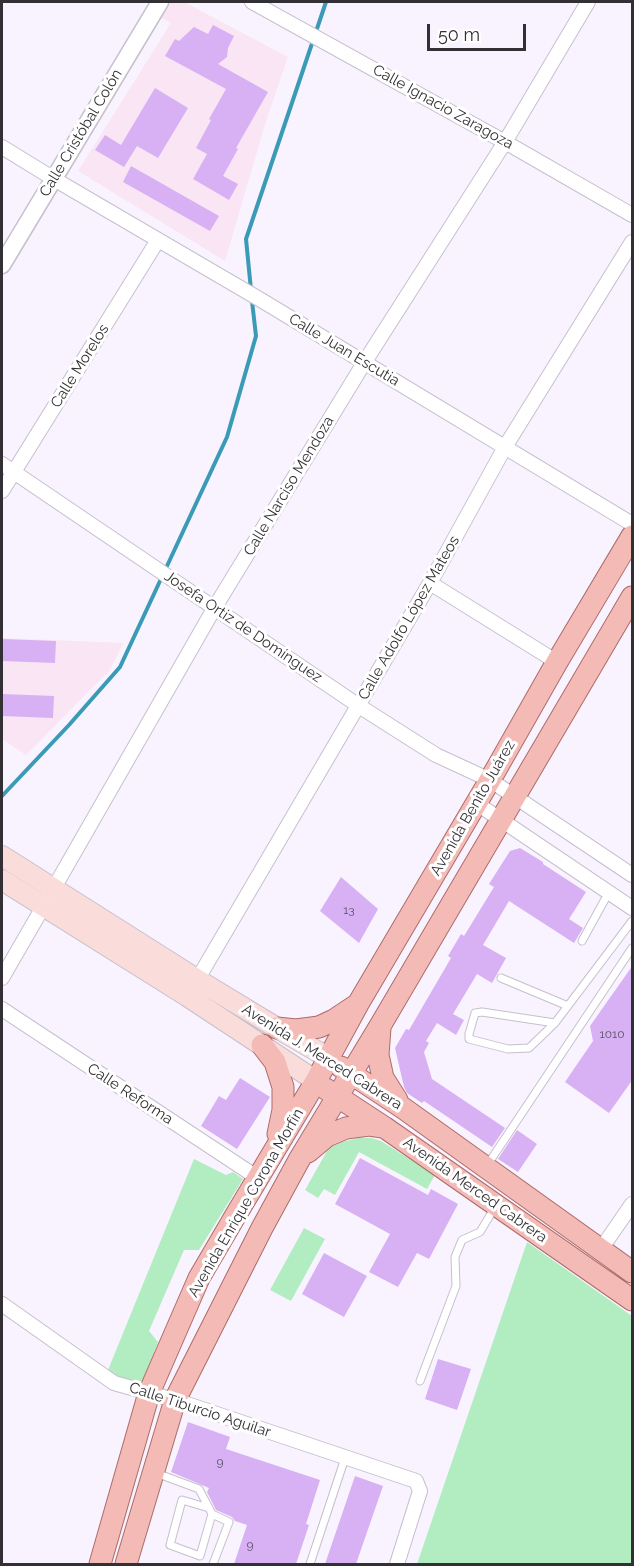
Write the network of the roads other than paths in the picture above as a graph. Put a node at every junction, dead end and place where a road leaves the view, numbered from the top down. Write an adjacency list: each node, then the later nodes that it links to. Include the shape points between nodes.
1 (160, 2): 6 (street, Calle Cristóbal Colón)
2 (252, 2): 4 (street, Calle Ignacio Zaragoza)
3 (588, 2): 4 (street, Calle Narciso Mendoza)
4 (505, 142): 7 (street, Calle Ignacio Zaragoza); 11 (street, Calle Narciso Mendoza)
5 (2, 147): 6 (street, Calle Juan Escutia)
6 (54, 179): 8 (street, Calle Juan Escutia); 10 (street, Calle Cristóbal Colón)
7 (633, 215)
8 (159, 240): 11 (street, Calle Juan Escutia); 14 (street, Calle Morelos)
9 (633, 242): 12 (street, Calle Adolfo López Mateos)
10 (2, 265)
11 (364, 363): 12 (street, Calle Juan Escutia); 20 (street, Calle Narciso Mendoza)
12 (505, 447): 16 (street, Calle Juan Escutia); 18 (street, Calle Adolfo López Mateos)
13 (2, 464): 14 (street, Josefa Ortiz de Domínguez)
14 (14, 472): 15 (street, Calle Morelos); 20 (street, Josefa Ortiz de Domínguez)
15 (2, 491)
16 (633, 524)
17 (633, 536): 21 (main road, Avenida Benito Juárez)
18 (430, 583): 21 (street); 22 (street, Calle Adolfo López Mateos)
19 (633, 597): 24 (main road, Avenida Benito Juárez)
20 (215, 607): 22 (street, Josefa Ortiz de Domínguez); 30 (street, Calle Narciso Mendoza)
21 (557, 662): 23 (main road, Avenida Benito Juárez)
22 (359, 705): 23 (street, Josefa Ortiz de Domínguez, via 436,755); 39 (street, Calle Adolfo López Mateos)
23 (490, 780): 24 (street, Josefa Ortiz de Domínguez); 25 (main road, Avenida Benito Juárez)
24 (516, 797): 26 (main road, Avenida Benito Juárez); 28 (street, Josefa Ortiz de Domínguez)
25 (476, 803): 26 (street); 40 (main road, Avenida Benito Juárez)
26 (501, 820): 31 (street); 44 (main road, Avenida Benito Juárez)
27 (2, 856): 30 (main road, Avenida J. Merced Cabrera)
28 (633, 875)
29 (2, 880): 32 (main road, Avenida J. Merced Cabrera)
30 (53, 889): 32 (street, Calle Narciso Mendoza); 39 (main road, Avenida J. Merced Cabrera)
31 (609, 892): 33 (street); 35 (lane)
32 (44, 907): 37 (street, Calle Narciso Mendoza); 39 (main road, Avenida J. Merced Cabrera)
33 (633, 908)
34 (633, 921): 41 (lane)
35 (582, 941)
36 (633, 948): 55 (lane)
37 (2, 978)
38 (501, 978): 41 (lane)
39 (192, 988): 45 (main road, Avenida J. Merced Cabrera); 46 (main road, Avenida J. Merced Cabrera)
40 (358, 1004): 45 (main road, via 320,1027); 47 (main road, Avenida Benito Juárez)
41 (568, 1006): 43 (lane)
42 (2, 1010): 56 (street, Calle Reforma)
43 (555, 1023): 43 (lane, via 528,1048 508,1049 469,1039 475,1013)
44 (381, 1026): 48 (main road, Avenida Benito Juárez); 51 (main road, via 378,1055 383,1078)
45 (277, 1028): 47 (main road, Avenida J. Merced Cabrera)
46 (262, 1045): 49 (main road, Avenida J. Merced Cabrera); 53 (main road, via 275,1062 282,1087 284,1110)
47 (329, 1058): 48 (main road, Avenida J. Merced Cabrera); 49 (main road, Avenida Benito Juárez)
48 (351, 1074): 50 (main road, Avenida Benito Juárez); 51 (main road, Avenida J. Merced Cabrera)
49 (316, 1081): 50 (main road, Avenida Merced Cabrera); 53 (main road, Avenida Enrique Corona Morfín)
50 (337, 1096): 52 (main road, Avenida Merced Cabrera); 54 (main road, Avenida Enrique Corona Morfín)
51 (403, 1108): 55 (main road, Avenida J. Merced Cabrera)
52 (384, 1127): 54 (main road, via 346,1128 327,1137); 58 (main road, Avenida Merced Cabrera)
53 (275, 1149): 56 (main road, Avenida Enrique Corona Morfín)
54 (299, 1160): 65 (main road, Avenida Enrique Corona Morfín)
55 (486, 1167): 59 (main road, Avenida J. Merced Cabrera)
56 (258, 1178): 64 (main road, Avenida Enrique Corona Morfín, via 199,1278)
57 (633, 1204): 59 (street)
58 (496, 1205): 61 (main road, Avenida Merced Cabrera); 63 (lane, via 480,1232 462,1240 455,1257 456,1286)
59 (602, 1249): 60 (main road, Avenida J. Merced Cabrera)
60 (633, 1272)
61 (633, 1300)
62 (2, 1304): 64 (street, Calle Tiburcio Aguilar, via 114,1383)
63 (420, 1381)
64 (149, 1393): 65 (street, Calle Tiburcio Aguilar); 69 (main road, Avenida Enrique Corona Morfín)
65 (175, 1400): 66 (street, Calle Tiburcio Aguilar); 67 (main road, Avenida Enrique Corona Morfín)
66 (345, 1458): 72 (lane); 73 (street, Calle Tiburcio Aguilar, via 416,1481 420,1491)
67 (154, 1472): 68 (lane, via 199,1489); 70 (main road, Avenida Enrique Corona Morfín)
68 (210, 1511): 68 (lane, via 200,1556 170,1545 182,1500); 71 (lane, via 229,1522)
69 (100, 1564)
70 (126, 1564)
71 (213, 1564)
72 (310, 1564)
73 (397, 1564)

